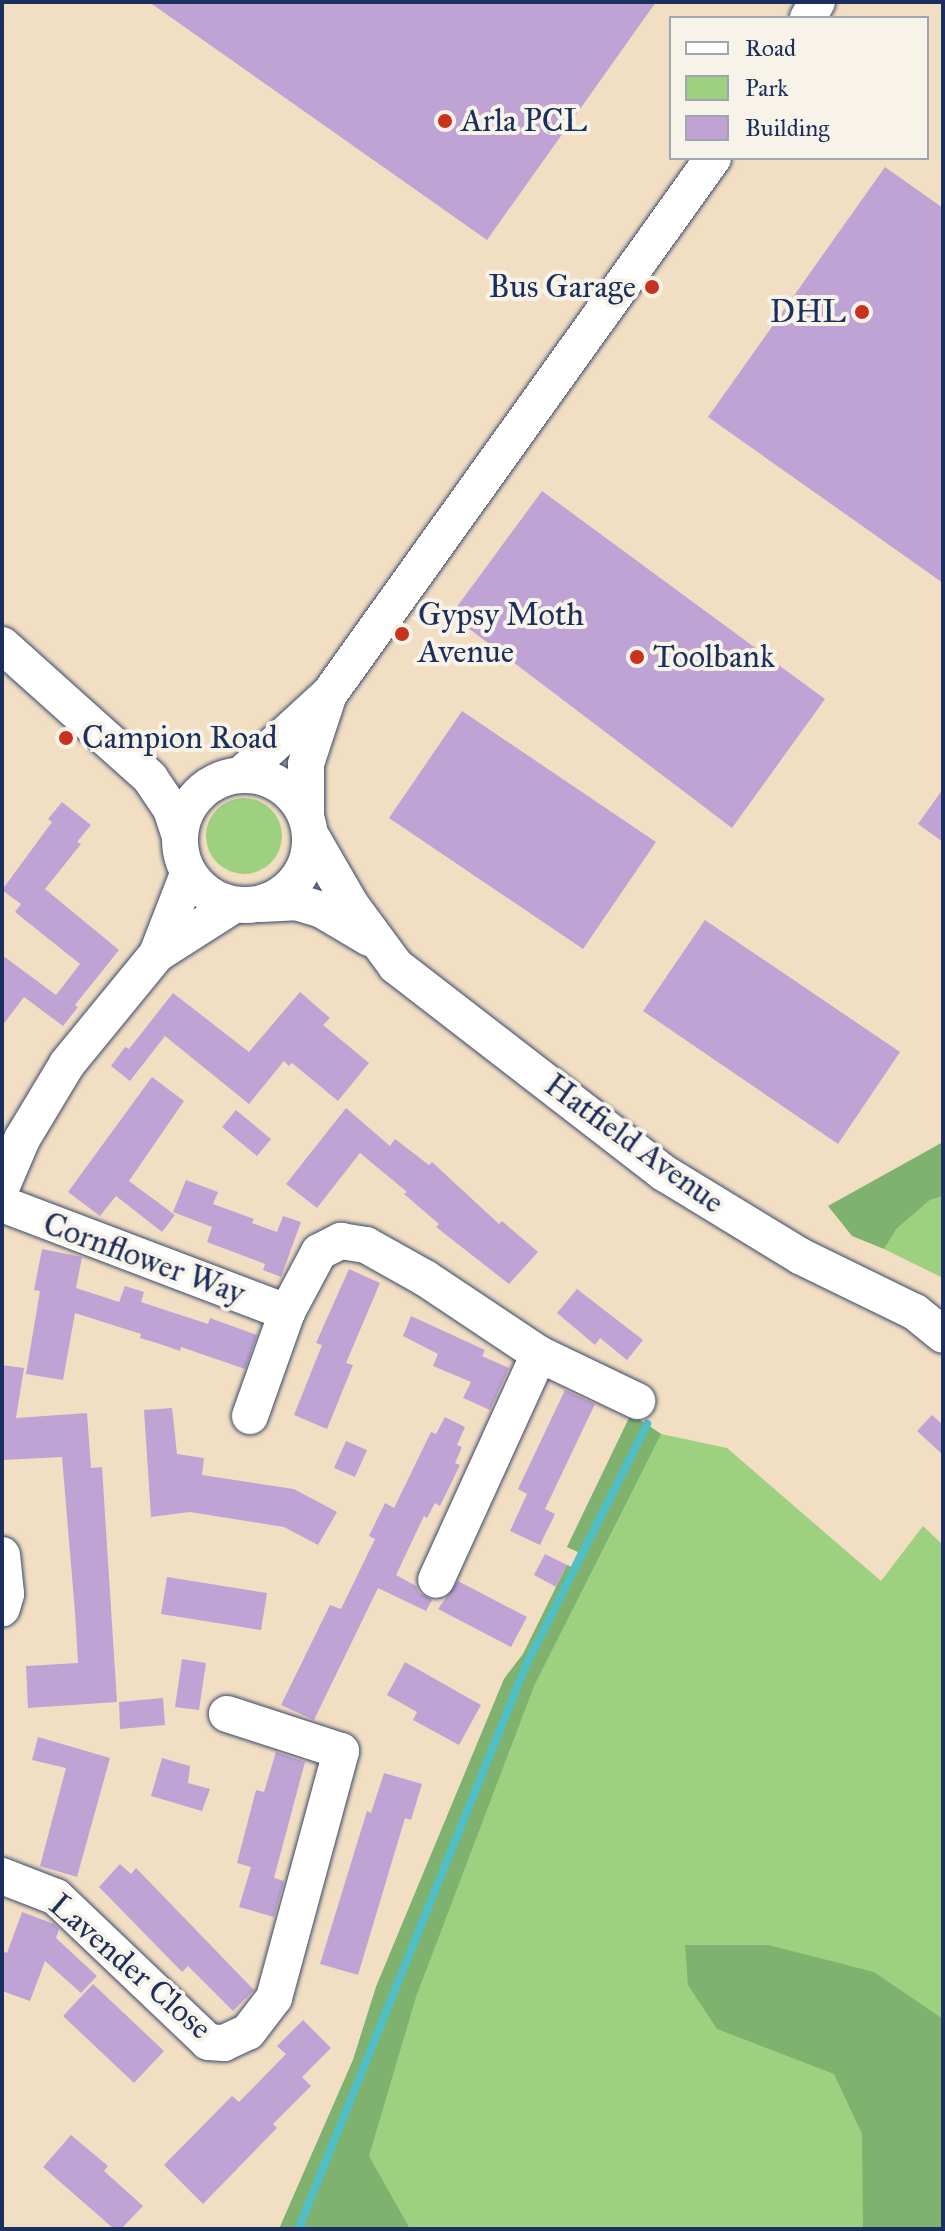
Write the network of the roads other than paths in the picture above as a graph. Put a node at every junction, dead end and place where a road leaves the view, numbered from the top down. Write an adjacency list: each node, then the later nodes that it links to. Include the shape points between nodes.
1 (712, 160): 3 (street)
2 (2, 645): 4 (street)
3 (330, 693): 5 (street); 6 (street, via 306,764)
4 (121, 750): 5 (street, via 157,768 196,778); 7 (street, via 156,786)
5 (231, 776): 6 (street, via 280,784 293,795); 7 (street, via 203,789 189,805)
6 (308, 825): 9 (street, via 309,854 299,878 282,894); 10 (street, Hatfield Avenue, via 336,882)
7 (179, 834): 8 (street)
8 (188, 874): 9 (street, via 215,899); 11 (street)
9 (246, 905): 10 (street, Hatfield Avenue, via 296,902 322,910); 11 (street)
10 (377, 943): 15 (street, Hatfield Avenue, via 396,966 664,1173 800,1256)
11 (157, 954): 12 (street, via 67,1064 22,1139)
12 (2, 1186)
13 (2, 1204): 14 (street, Cornflower Way)
14 (287, 1312): 17 (street, Cornflower Way, via 319,1252 341,1241 366,1245); 19 (street, Cornflower Way)
15 (929, 1314): 16 (street, Hatfield Avenue)
16 (943, 1335)
17 (539, 1354): 18 (street, Cornflower Way); 21 (street)
18 (637, 1401)
19 (250, 1416)
20 (2, 1555): 22 (street)
21 (436, 1580)
22 (2, 1608)
23 (227, 1714): 24 (street, Lavender Close, via 341,1751 274,1998 248,2032 224,2043 208,2042 56,1897)
24 (2, 1876)

